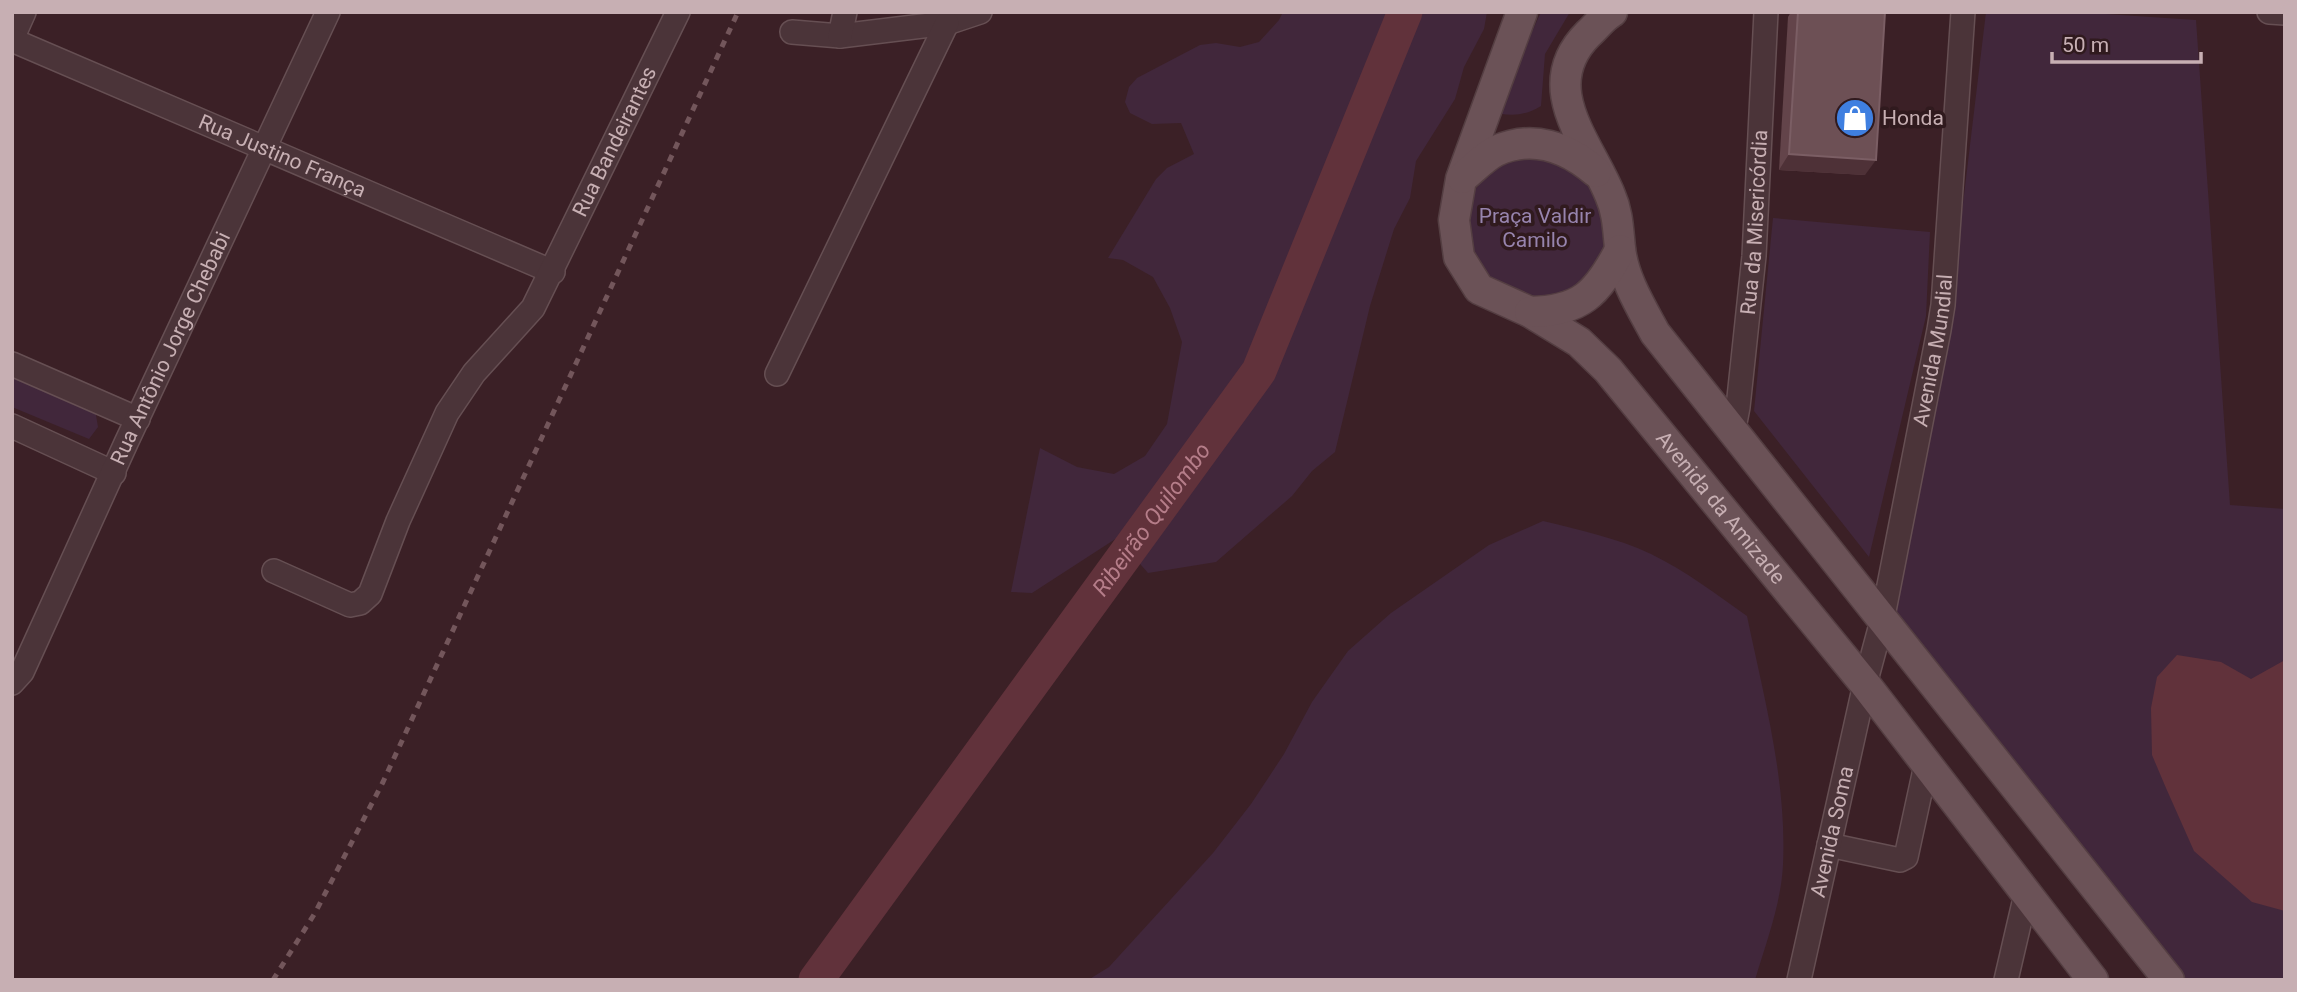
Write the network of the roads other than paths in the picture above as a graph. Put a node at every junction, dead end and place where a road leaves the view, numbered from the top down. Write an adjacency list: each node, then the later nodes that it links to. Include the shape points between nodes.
1 (24, 12): 15 (street)
2 (328, 12): 16 (street, Rua Antônio Jorge Chebabi)
3 (678, 12): 20 (street, Rua Bandeirantes)
4 (845, 12): 14 (street)
5 (980, 12): 12 (street)
6 (1612, 12): 17 (main road, via 1580,42 1570,58 1566,80 1573,124)
7 (1766, 12): 26 (street, Rua da Misericórdia, via 1754,256)
8 (1962, 12): 29 (street, Avenida Mundial, via 1943,305)
9 (2269, 12): 10 (street)
10 (2285, 13)
11 (1512, 20): 18 (main road, Avenida da Amizade)
12 (947, 23): 14 (street); 23 (street)
13 (792, 33): 14 (street)
14 (839, 36)
15 (12, 40): 16 (street, Rua Justino França)
16 (264, 150): 20 (street, Rua Justino França); 24 (street, Rua Antônio Jorge Chebabi)
17 (1599, 174): 18 (main road, via 1560,148 1522,144 1495,151); 19 (main road, via 1611,197)
18 (1461, 179): 21 (main road, Avenida da Amizade, via 1454,220 1459,257 1479,289)
19 (1620, 250): 21 (main road, via 1593,293 1555,312); 26 (main road, via 1636,298 1655,333)
20 (553, 272): 28 (street, Rua Bandeirantes, via 533,308 474,373 447,413 370,594 350,606)
21 (1530, 313): 31 (main road, Avenida da Amizade, via 1578,342 1608,370)
22 (12, 364): 24 (street)
23 (777, 374)
24 (138, 419): 27 (street, Rua Antônio Jorge Chebabi)
25 (12, 426): 27 (street)
26 (1733, 433): 29 (main road)
27 (114, 473): 30 (street, Rua Antônio Jorge Chebabi, via 22,672)
28 (274, 571)
29 (1882, 621): 31 (street, Avenida Mundial); 38 (main road)
30 (12, 684)
31 (1865, 684): 32 (main road, Avenida da Amizade); 33 (street, Avenida Soma)
32 (1926, 765): 33 (street, via 1906,856 1900,860); 34 (main road, Avenida da Amizade)
33 (1829, 845): 35 (street, Avenida Soma)
34 (2026, 894): 36 (street); 37 (main road, Avenida da Amizade)
35 (1799, 980)
36 (2006, 980)
37 (2093, 980)
38 (2169, 980)

